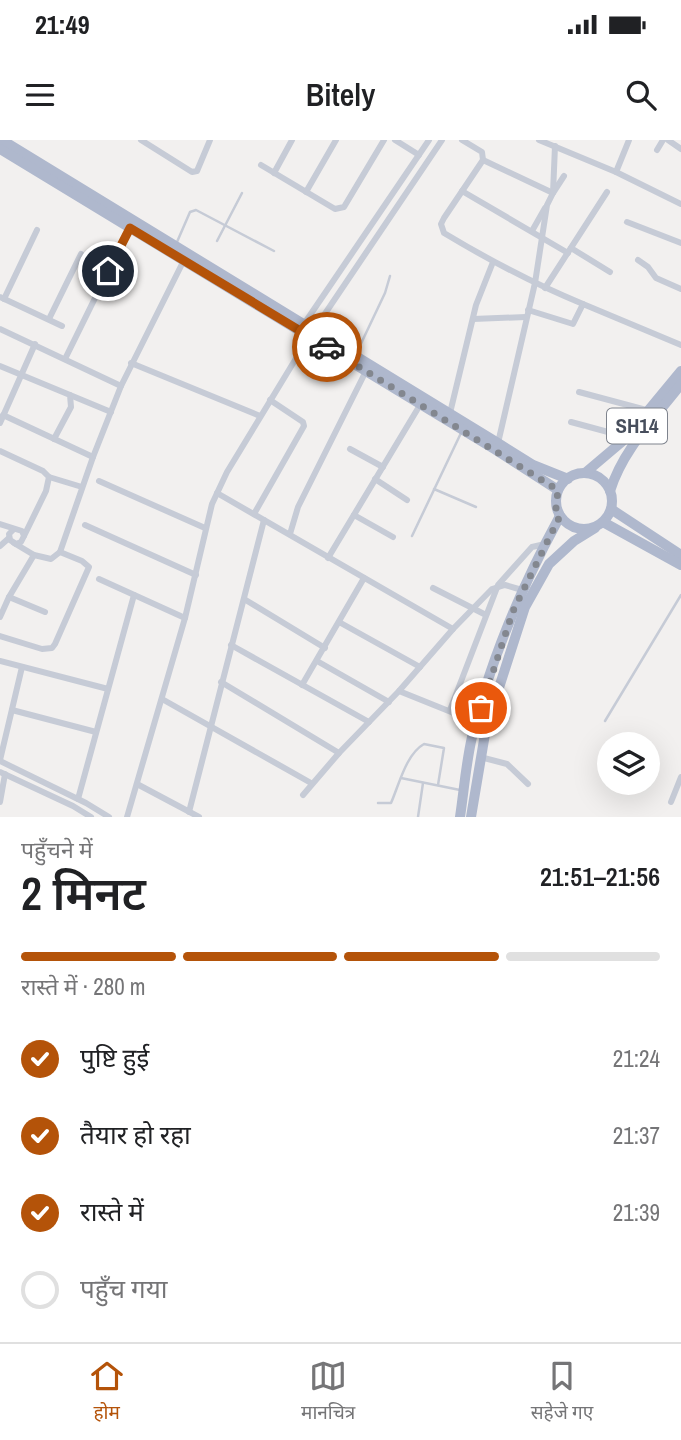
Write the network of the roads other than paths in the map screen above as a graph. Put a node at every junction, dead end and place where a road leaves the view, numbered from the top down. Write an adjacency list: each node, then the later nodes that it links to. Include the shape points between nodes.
1 (2, 140): 20 (main road)
2 (141, 140): 3 (street, via 192,172 200,166)
3 (210, 140)
4 (292, 140): 23 (street)
5 (336, 140): 26 (street)
6 (384, 140): 26 (street, via 344,207 335,209)
7 (395, 140): 18 (street)
8 (429, 140): 18 (street)
9 (442, 140): 60 (street)
10 (462, 140): 19 (street, via 482,152)
11 (539, 140): 14 (street)
12 (629, 140): 22 (street)
13 (665, 140): 16 (street); 17 (street)
14 (555, 146): 22 (street); 29 (street)
15 (0, 149): 20 (main road)
16 (681, 149)
17 (657, 150)
18 (419, 155): 57 (street)
19 (483, 160): 25 (street); 29 (street)
20 (32, 164): 34 (main road); 40 (main road)
21 (261, 165): 23 (street)
22 (616, 172): 30 (street)
23 (274, 173): 26 (street)
24 (564, 176): 29 (street)
25 (462, 191): 36 (street); 46 (street, via 441,229)
26 (306, 192)
27 (607, 192): 42 (street)
28 (243, 193): 33 (lane)
29 (553, 193): 31 (street)
30 (681, 204)
31 (547, 205): 36 (street); 37 (street)
32 (627, 222): 39 (street)
33 (226, 224): 38 (lane); 40 (lane, via 193,209); 41 (lane)
34 (130, 228): 44 (main road); 64 (street)
35 (37, 230): 52 (street)
36 (532, 231): 37 (street)
37 (542, 237): 42 (street); 49 (street)
38 (217, 241)
39 (681, 243)
40 (175, 245): 57 (main road)
41 (274, 251)
42 (570, 251): 47 (street); 50 (street)
43 (81, 254): 55 (street)
44 (184, 260): 60 (main road); 65 (street)
45 (638, 260): 51 (street, via 656,278)
46 (492, 262): 49 (street); 56 (street)
47 (610, 272)
48 (390, 276): 63 (lane)
49 (535, 284): 50 (street); 54 (street)
50 (545, 288): 53 (street)
51 (681, 289)
52 (2, 298): 55 (street)
53 (583, 304): 54 (street, via 573,324); 62 (street)
54 (527, 314): 56 (street); 86 (street)
55 (49, 319): 58 (street)
56 (473, 319): 78 (street)
57 (304, 324): 60 (main road)
58 (62, 326)
59 (0, 329): 61 (street)
60 (312, 333): 63 (main road); 67 (main road); 74 (street)
61 (35, 344): 64 (street); 69 (street)
62 (681, 345)
63 (356, 355): 78 (main road)
64 (65, 359): 70 (street)
65 (131, 363): 70 (street); 80 (street)
66 (0, 366): 69 (street)
67 (366, 371): 75 (main road); 113 (street, via 298,507)
68 (681, 371): 76 (main road, SH14)
69 (22, 375): 73 (street); 79 (street)
70 (121, 386): 77 (street)
71 (680, 386): 99 (main road, SH14, via 628,451)
72 (579, 392): 76 (street)
73 (70, 396): 77 (street); 84 (street, via 71,407)
74 (270, 400): 80 (street); 104 (street, via 304,426)
75 (420, 405): 83 (main road); 90 (street)
76 (650, 411): 85 (main road, SH14)
77 (111, 412): 89 (street)
78 (450, 414): 86 (main road)
79 (3, 415): 82 (street); 84 (street)
80 (260, 416): 100 (street)
81 (571, 422): 85 (street)
82 (0, 423)
83 (462, 430): 97 (lane); 98 (main road)
84 (54, 439): 89 (street)
85 (624, 440): 91 (main road, SH14)
86 (498, 443): 94 (main road, via 533,465)
87 (351, 449): 90 (street)
88 (0, 450): 92 (street)
89 (93, 457): 96 (street)
90 (383, 467): 93 (street)
91 (585, 473): 94 (main road); 99 (main road, via 596,475)
92 (49, 477): 96 (street); 114 (street)
93 (376, 479): 101 (street); 105 (street)
94 (568, 479): 98 (main road)
95 (99, 481): 111 (street)
96 (82, 487): 120 (street)
97 (434, 489): 102 (lane); 115 (lane)
98 (558, 490): 106 (main road)
99 (610, 491): 103 (main road)
100 (217, 493): 104 (street); 111 (street)
101 (407, 500)
102 (476, 507)
103 (611, 509): 110 (main road); 122 (main road)
104 (254, 514): 107 (street)
105 (354, 515): 116 (street); 123 (street)
106 (560, 516): 110 (main road, via 576,528); 118 (main road)
107 (264, 520): 113 (street); 134 (street)
108 (0, 524): 112 (street)
109 (85, 525): 125 (street)
110 (599, 525): 124 (main road); 163 (main road, via 560,552 531,596 503,671)
111 (205, 528): 125 (street)
112 (13, 530): 114 (street); 117 (street)
113 (290, 534): 123 (street)
114 (24, 536): 117 (street, via 20,542)
115 (412, 536)
116 (393, 537)
117 (11, 541): 119 (street); 121 (street)
118 (545, 544): 128 (street, via 531,547); 130 (main road)
119 (0, 545)
120 (60, 552): 121 (street, via 51,559); 142 (street, via 89,568 55,644 42,649)
121 (34, 555): 133 (street)
122 (681, 555)
123 (328, 558): 126 (street)
124 (681, 565)
125 (196, 575): 139 (street)
126 (364, 578): 140 (street); 141 (street)
127 (99, 579): 131 (street)
128 (498, 585): 130 (street); 135 (street); 137 (street)
129 (433, 588): 135 (street)
130 (522, 590): 159 (main road)
131 (134, 595): 139 (street); 151 (street)
132 (681, 595): 157 (lane)
133 (9, 597): 136 (street); 138 (street)
134 (243, 598): 143 (street); 144 (street)
135 (473, 610): 137 (street); 141 (street)
136 (45, 612)
137 (486, 614): 156 (street)
138 (0, 617)
139 (185, 618): 153 (street)
140 (339, 622): 144 (street); 148 (street)
141 (453, 629): 148 (street)
142 (0, 636)
143 (231, 645): 149 (street); 150 (street)
144 (325, 648): 146 (street)
145 (0, 661): 147 (street)
146 (317, 661): 150 (street); 154 (street)
147 (22, 667): 151 (street); 155 (street)
148 (421, 667): 152 (street)
149 (221, 682): 160 (street); 162 (street)
150 (302, 685): 158 (street)
151 (108, 689): 161 (street)
152 (399, 691): 154 (street); 156 (street)
153 (162, 699): 160 (street); 170 (street)
154 (389, 702): 158 (street)
155 (12, 710): 161 (street); 164 (street)
156 (450, 710): 159 (street)
157 (605, 721)
158 (369, 722): 162 (street)
159 (477, 722): 173 (main road)
160 (210, 726): 168 (street); 179 (street)
161 (96, 732): 175 (street)
162 (339, 753): 168 (street)
163 (480, 757): 171 (street, via 508,764); 186 (main road)
164 (0, 761): 175 (street)
165 (3, 773): 176 (street); 180 (street)
166 (401, 778): 169 (lane); 172 (lane, via 417,748 427,744 444,748); 178 (lane, via 391,803)
167 (681, 778): 177 (street)
168 (312, 783): 174 (street)
169 (423, 783): 172 (lane); 184 (lane)
170 (137, 784): 179 (street); 182 (street)
171 (528, 784)
172 (438, 786): 173 (lane)
173 (464, 790): 185 (main road)
174 (303, 796)
175 (78, 799): 181 (street)
176 (0, 802)
177 (671, 802)
178 (378, 803)
179 (190, 812): 183 (street)
180 (90, 817)
181 (109, 817)
182 (127, 817)
183 (199, 817)
184 (418, 817)
185 (460, 817)
186 (471, 817)

